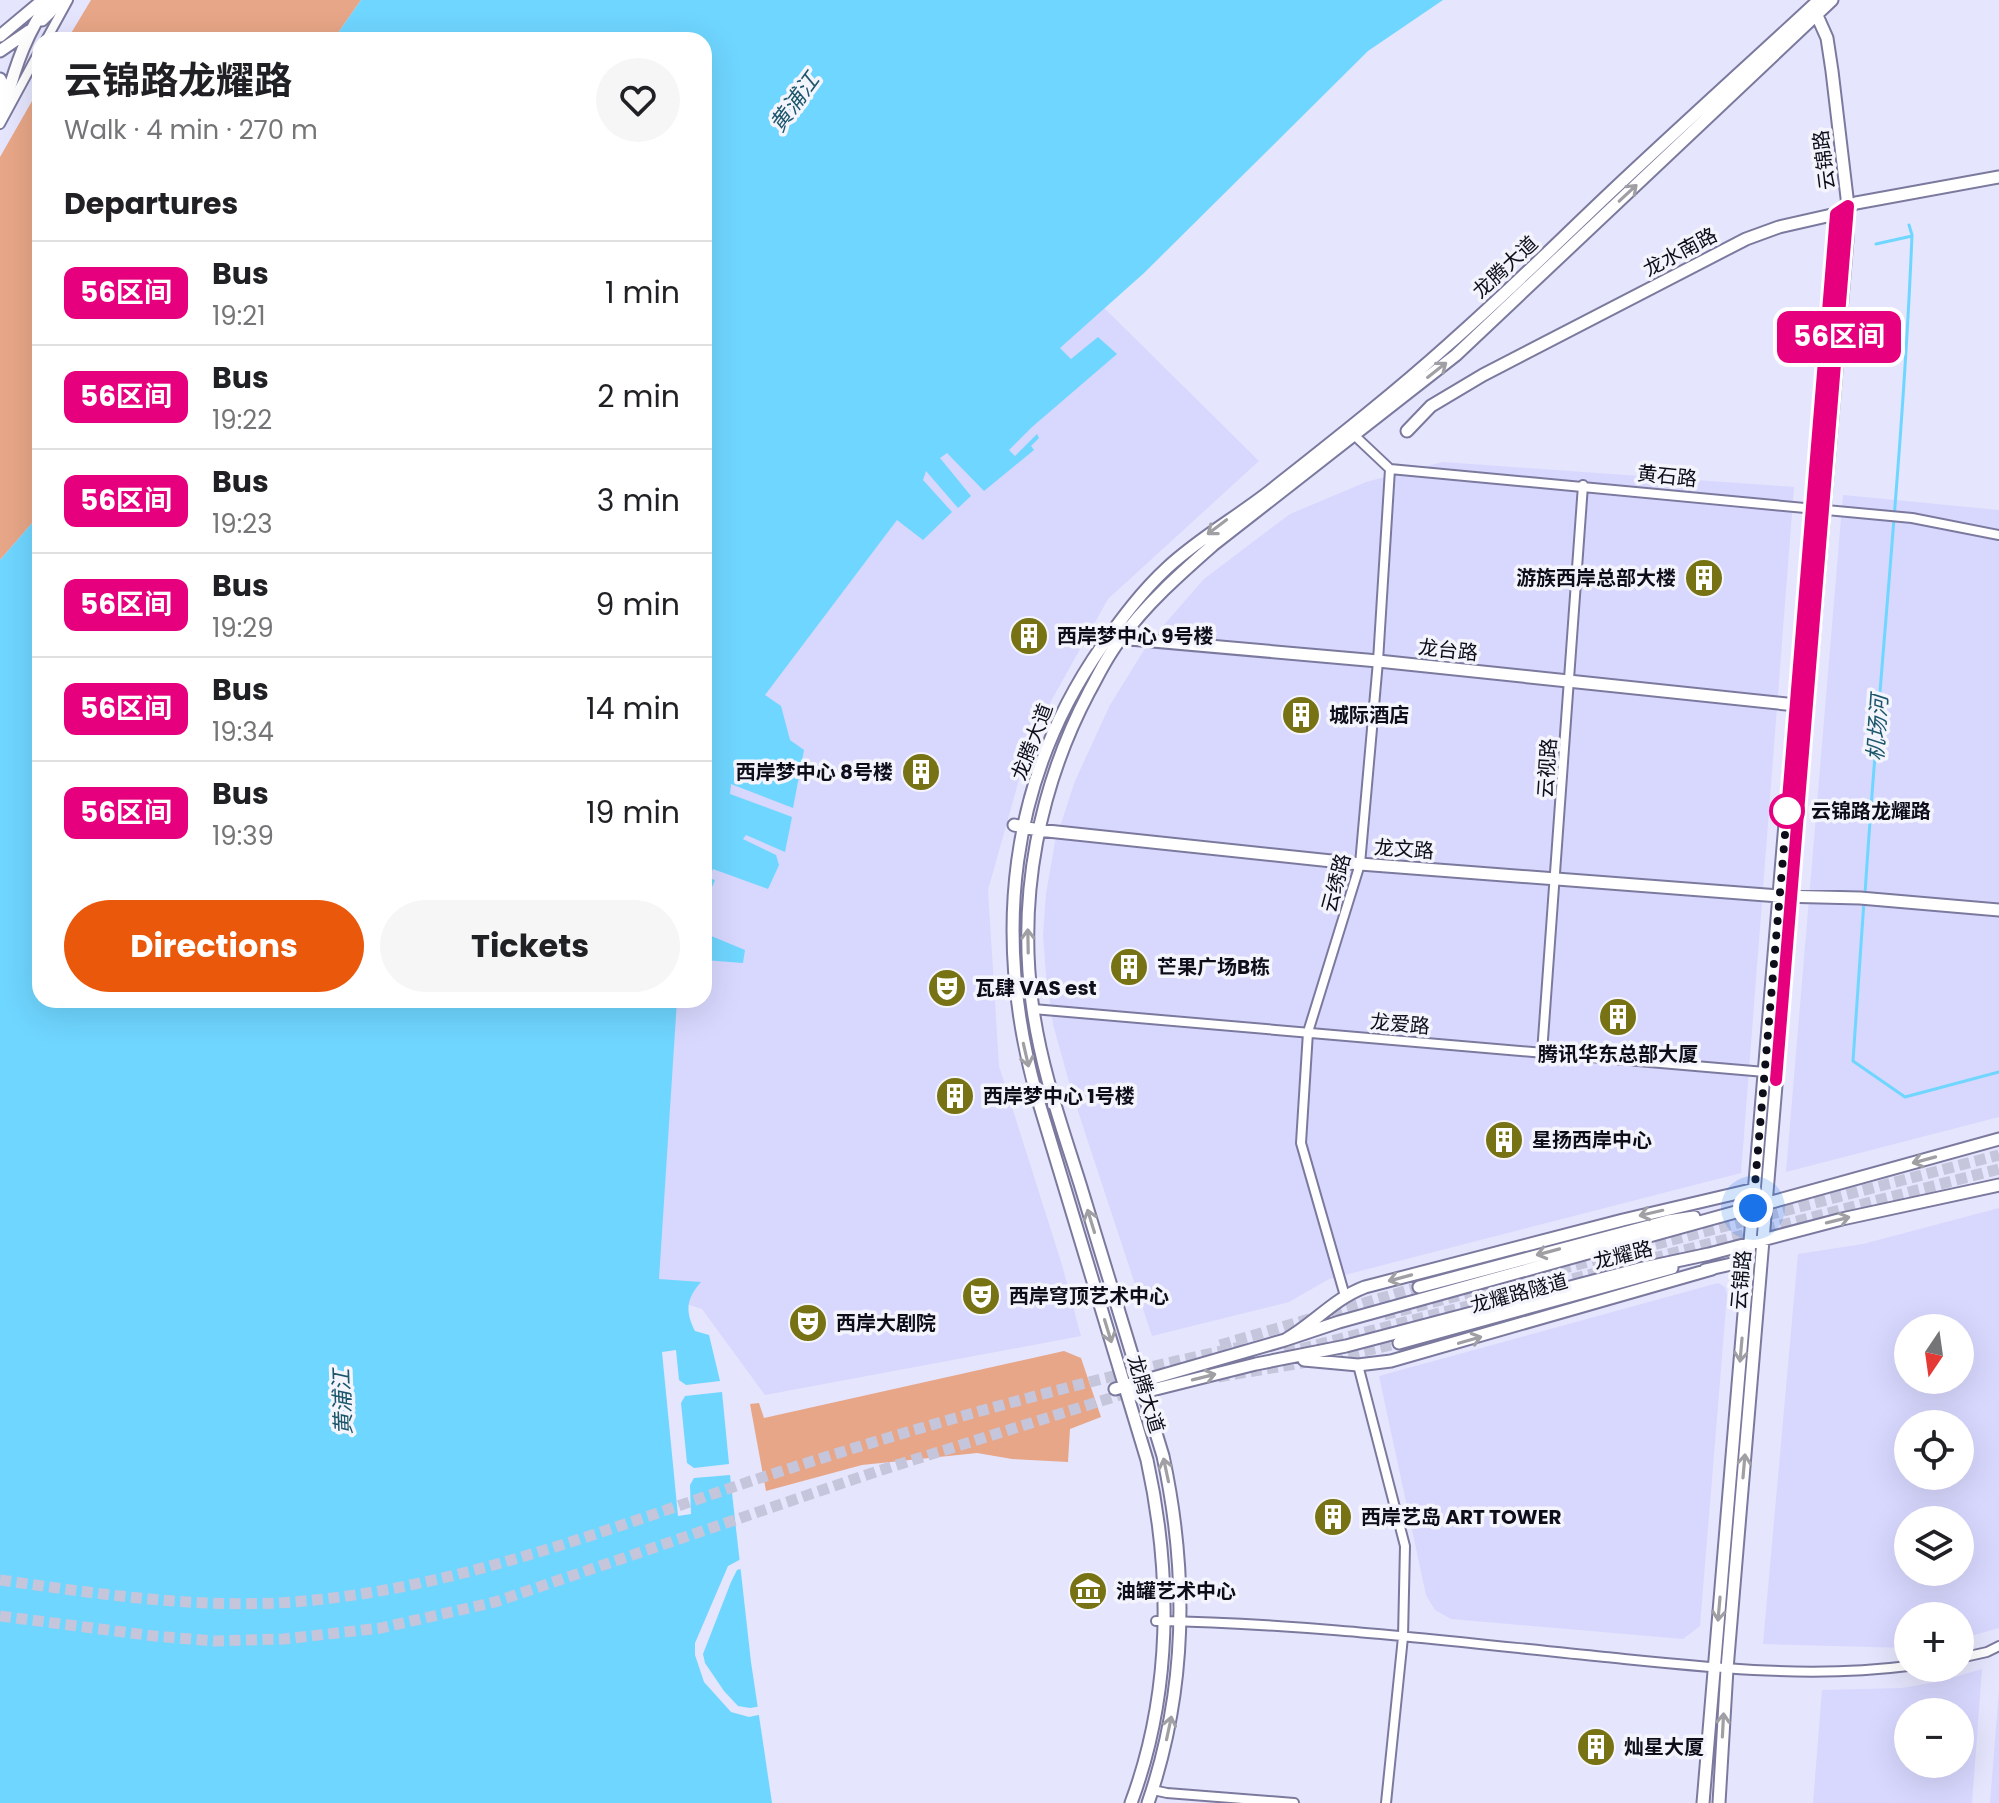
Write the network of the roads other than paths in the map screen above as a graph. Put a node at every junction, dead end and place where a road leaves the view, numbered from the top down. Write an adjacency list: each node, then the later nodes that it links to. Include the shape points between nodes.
1 (43, 0): 9 (main road)
2 (50, 0): 7 (main road)
3 (62, 0): 7 (main road)
4 (68, 0): 8 (street)
5 (1832, 0): 6 (main road, 龙腾大道)
6 (1814, 5): 18 (main road, 云锦路, via 1827,38); 21 (main road, 龙腾大道)
7 (31, 30): 10 (main road); 12 (main road)
8 (50, 32)
9 (0, 36)
10 (0, 52): 12 (main road)
11 (32, 63): 14 (street)
12 (14, 70): 14 (main road)
13 (0, 79): 14 (main road)
14 (10, 100): 15 (main road); 16 (street)
15 (0, 118)
16 (0, 124)
17 (1999, 177): 18 (main road, 龙水南路)
18 (1848, 206): 19 (main road, 龙水南路); 25 (main road, 云锦路)
19 (1836, 214): 20 (main road, 龙水南路, via 1779,227 1728,247 1483,375 1431,406); 24 (main road, 云锦路)
20 (1407, 431)
21 (1350, 432): 22 (street); 27 (main road, 龙腾大道)
22 (1390, 469): 23 (street, 黄石路); 28 (street, 云绣路)
23 (1583, 485): 24 (street, 黄石路); 29 (street, 云视路)
24 (1811, 507): 25 (street, 黄石路); 30 (main road, 云锦路)
25 (1824, 509): 26 (street, 黄石路, via 1912,518); 36 (main road, 云锦路)
26 (1999, 535)
27 (1108, 637): 28 (main road, 龙台路); 31 (main road, 龙腾大道, via 1079,678 1057,723); 32 (main road, 龙腾大道, via 1105,661 1064,745)
28 (1378, 661): 29 (main road, 龙台路); 33 (street, 云绣路)
29 (1569, 681): 30 (main road, 龙台路); 34 (street, 云视路)
30 (1796, 705): 35 (main road, 云锦路)
31 (1018, 826): 32 (main road, 龙文路); 63 (main road, 龙腾大道, one-way to 63, via 1012,928 1020,1028)
32 (1038, 830): 33 (main road, 龙文路); 38 (main road, 龙腾大道, one-way to 32, via 1028,918)
33 (1360, 864): 34 (main road, 龙文路); 39 (street, 云绣路)
34 (1556, 879): 35 (main road, 龙文路); 40 (street, 云视路)
35 (1779, 896): 36 (main road, 龙文路); 41 (main road, 云锦路)
36 (1792, 896): 37 (main road, 龙文路); 46 (main road, 云锦路)
37 (1999, 910)
38 (1033, 1009): 39 (street, 龙爱路); 62 (main road, 龙腾大道, one-way to 38, via 1051,1089)
39 (1308, 1032): 40 (street, 龙爱路); 57 (street, 云绣路, via 1301,1143)
40 (1542, 1053): 41 (street, 龙爱路)
41 (1765, 1072): 44 (main road, 云锦路)
42 (1999, 1139): 46 (main road, 龙耀路, one-way to 46)
43 (1999, 1185): 50 (main road, 龙耀路, one-way to 43)
44 (1755, 1189): 45 (main road, 龙耀路); 47 (main road, 云锦路)
45 (1724, 1196): 49 (main road, 龙耀路隧道); 57 (main road, 龙耀路, one-way to 57)
46 (1766, 1204): 47 (main road, 龙耀路); 50 (main road, 云锦路)
47 (1753, 1208): 48 (main road, 龙耀路); 51 (main road, 云锦路)
48 (1734, 1213): 49 (main road, 龙耀路隧道); 58 (main road, 龙耀路)
49 (1668, 1221): 56 (main road, 龙耀路隧道, one-way to 56)
50 (1763, 1240): 51 (main road, 龙耀路); 69 (main road, 云锦路, one-way to 50)
51 (1750, 1244): 52 (main road, 龙耀路); 53 (main road, 云锦路)
52 (1709, 1254): 55 (main road, 龙耀路隧道); 60 (main road, 龙耀路)
53 (1749, 1260): 54 (main road, 龙耀路隧道); 69 (main road, 云锦路, one-way to 69)
54 (1712, 1269): 55 (main road, 龙耀路隧道); 61 (main road, 龙耀路, one-way to 54, via 1456,1344)
55 (1649, 1276): 59 (main road, 龙耀路隧道)
56 (1419, 1287)
57 (1345, 1296): 58 (main road, 龙耀路)
58 (1285, 1340): 62 (main road, 龙耀路)
59 (1399, 1343)
60 (1256, 1364): 61 (main road, 龙耀路, via 1312,1360); 62 (main road, 龙耀路, one-way to 60)
61 (1358, 1365): 66 (street, via 1405,1546)
62 (1142, 1387): 63 (main road, 龙耀路); 65 (main road, 龙腾大道, one-way to 62, via 1174,1518 1163,1456)
63 (1123, 1390): 64 (main road, 龙腾大道, via 1147,1460 1159,1520 1164,1576)
64 (1160, 1621): 65 (street); 72 (main road, 龙腾大道, via 1158,1702)
65 (1180, 1621): 66 (street); 71 (main road, 龙腾大道, one-way to 65, via 1174,1705)
66 (1403, 1637): 69 (street); 75 (street)
67 (1999, 1646): 68 (street)
68 (1974, 1655)
69 (1720, 1668): 70 (street); 76 (main road, 云锦路); 77 (main road, 云锦路, one-way to 69)
70 (1894, 1668)
71 (1153, 1790): 73 (main road, 龙腾大道); 74 (street)
72 (1131, 1803)
73 (1148, 1803)
74 (1294, 1803)
75 (1386, 1803)
76 (1703, 1803)
77 (1719, 1803)

